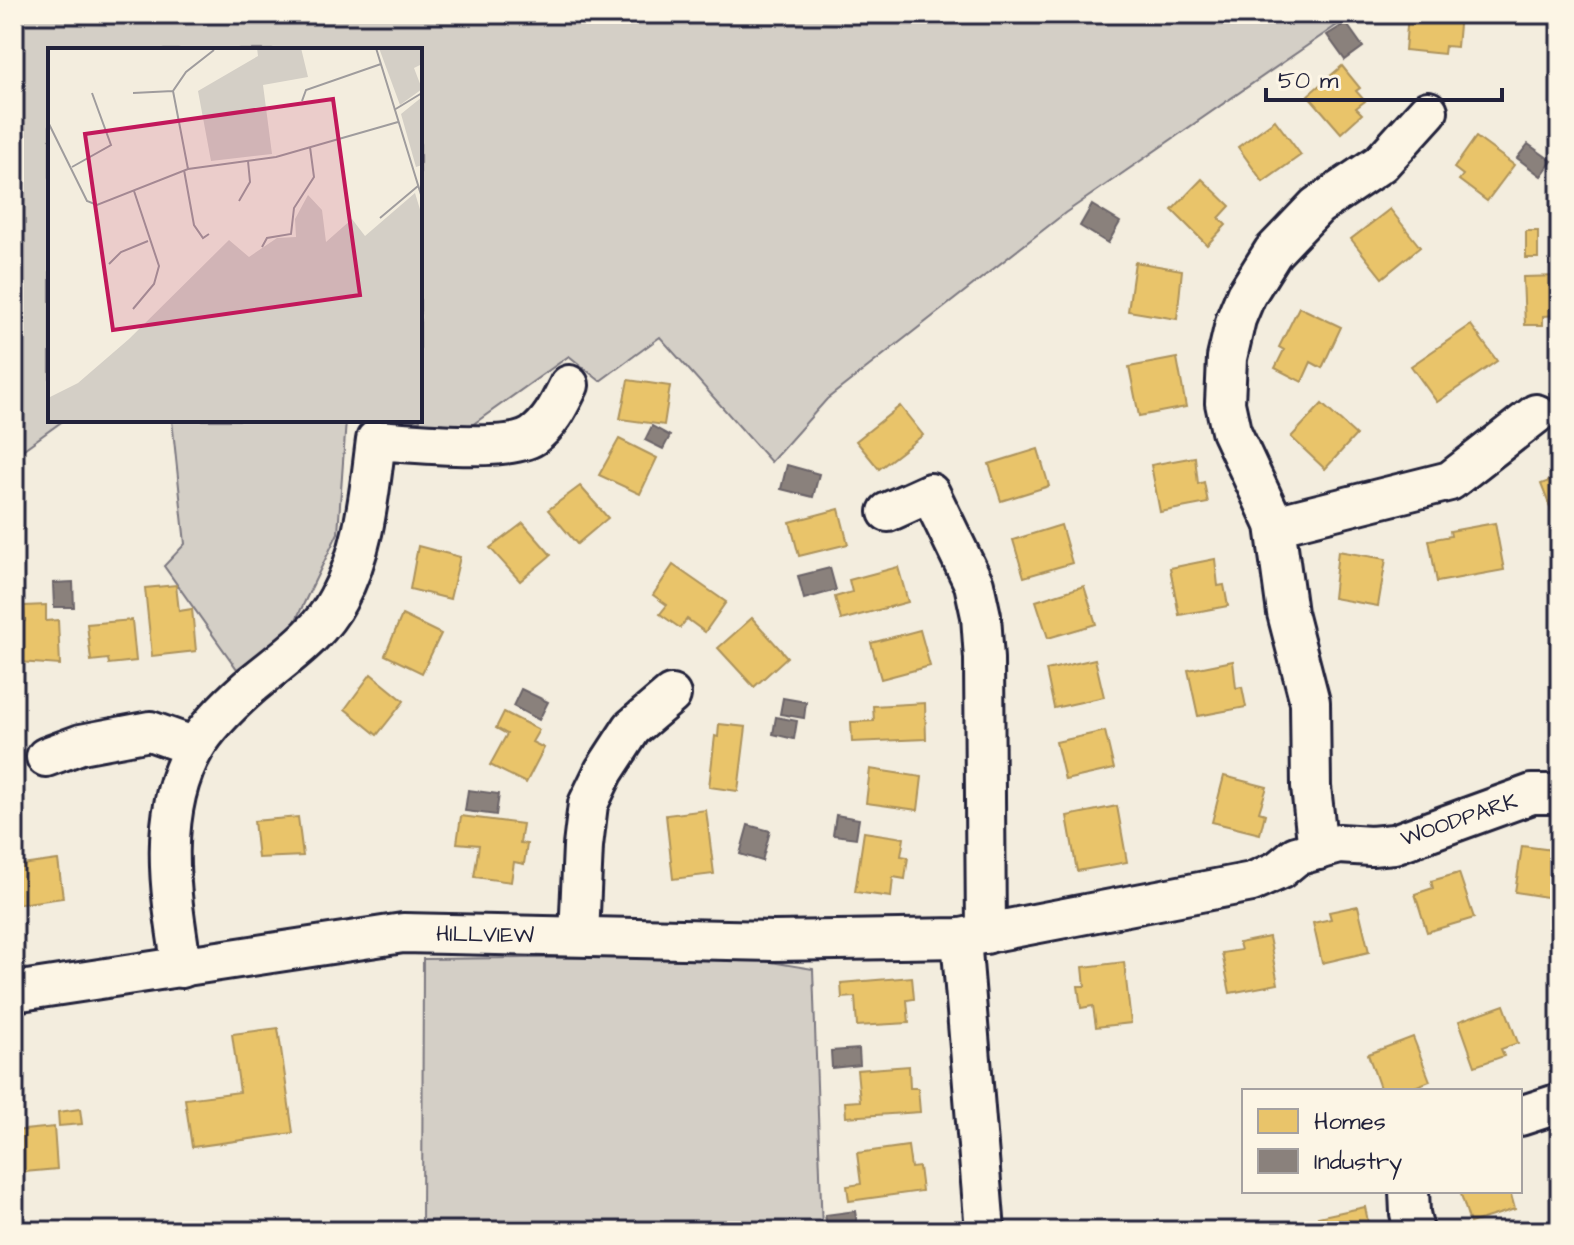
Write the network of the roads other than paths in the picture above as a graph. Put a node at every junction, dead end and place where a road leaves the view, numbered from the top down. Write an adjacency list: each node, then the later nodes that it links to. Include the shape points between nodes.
1 (1428, 111): 5 (street, via 1381,163 1317,206 1273,252 1236,319 1225,403 1231,431)
2 (569, 385): 7 (street, via 552,418 530,438 478,444 376,440 356,558 337,601 309,638 221,714)
3 (1543, 410): 5 (street, via 1450,481)
4 (888, 512): 13 (street, via 930,493 977,595 984,659)
5 (1275, 525): 10 (street, via 1287,613 1310,702)
6 (676, 692): 12 (street, via 632,728 588,804)
7 (195, 747): 8 (street, via 150,731 81,744); 14 (street, via 174,806 169,849)
8 (46, 757)
9 (1560, 794): 10 (street, WOODPARK, via 1532,794 1394,844 1339,844)
10 (1318, 850): 11 (street, WOODPARK, via 1296,856 1252,882)
11 (1177, 897): 13 (street, HILLVIEW)
12 (579, 936): 13 (street, HILLVIEW, via 774,941); 14 (street, HILLVIEW, via 403,933)
13 (973, 936): 19 (street)
14 (182, 968): 15 (street, HILLVIEW)
15 (14, 992)
16 (1560, 1103): 17 (street)
17 (1522, 1115)
18 (1409, 1193): 20 (street)
19 (985, 1231)
20 (1414, 1231)

